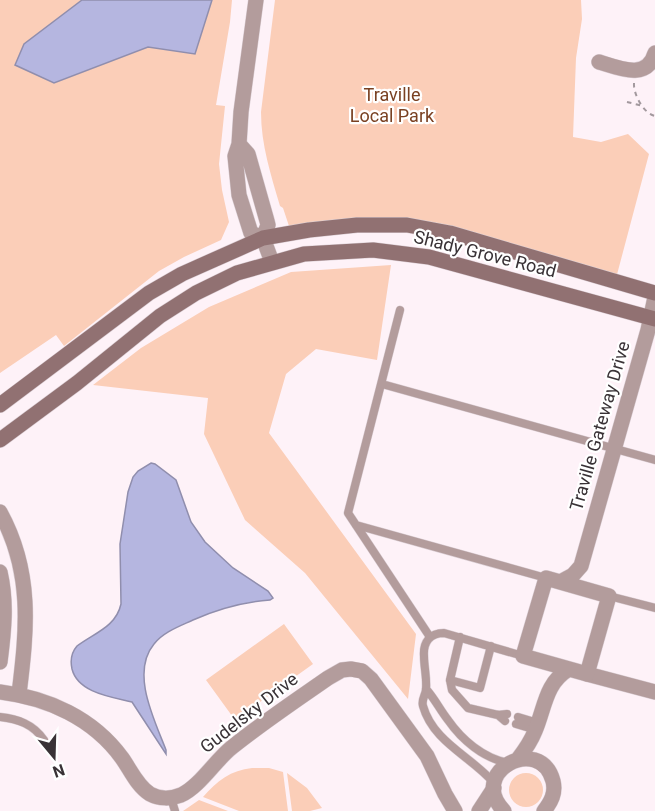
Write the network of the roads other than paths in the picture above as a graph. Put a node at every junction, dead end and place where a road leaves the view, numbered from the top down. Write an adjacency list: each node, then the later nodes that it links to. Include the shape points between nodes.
1 (256, 0): 4 (street, via 235,156 239,195 250,233)
2 (655, 53): 3 (street, via 646,68 635,72)
3 (599, 62)
4 (263, 238): 5 (street); 6 (main road, Shady Grove Road, via 357,225 406,225 450,233); 10 (main road, Shady Grove Road, via 148,293)
5 (272, 262): 8 (main road, Shady Grove Road, via 304,254 373,250 429,257); 11 (main road, Shady Grove Road, via 237,273 160,316)
6 (655, 295): 8 (street, Traville Gateway Drive)
7 (400, 310): 9 (lane)
8 (653, 318): 12 (street, Traville Gateway Drive)
9 (382, 384): 12 (lane); 15 (lane, via 348,513)
10 (0, 405)
11 (0, 440)
12 (615, 447): 13 (lane); 16 (street, Traville Gateway Drive)
13 (655, 460)
14 (0, 512): 33 (street, via 15,542 24,579 26,628)
15 (356, 525): 18 (lane); 23 (lane)
16 (581, 566): 18 (street, via 573,575); 19 (street)
17 (0, 572): 26 (street, via 4,602)
18 (553, 580): 19 (street); 25 (street)
19 (591, 590): 20 (street)
20 (609, 596): 21 (lane); 28 (street)
21 (655, 608)
22 (460, 637): 23 (lane, via 444,633); 24 (lane); 29 (lane)
23 (430, 638): 30 (lane, via 424,649)
24 (491, 646): 25 (lane); 29 (lane, via 480,688)
25 (531, 658): 27 (street); 34 (street, via 545,681)
26 (0, 662)
27 (568, 669): 28 (street); 34 (street, via 554,681)
28 (586, 674): 32 (street)
29 (450, 680): 36 (lane, via 452,690 468,708)
30 (426, 689): 40 (lane, via 464,738 492,760); 42 (lane, via 423,706 434,726 450,745 483,770)
31 (0, 692): 33 (street, Gudelsky Drive)
32 (655, 692)
33 (19, 694): 43 (street, Gudelsky Drive, via 51,704 81,720 108,741 145,790)
34 (545, 698): 38 (street)
35 (0, 717): 39 (lane, via 26,723)
36 (506, 718)
37 (517, 720): 38 (lane)
38 (537, 726): 40 (street, via 526,749); 41 (street, via 539,754)
39 (44, 740)
40 (513, 761): 41 (street, via 528,759); 42 (street, via 501,769)
41 (545, 768): 47 (street, via 554,785 550,804)
42 (494, 786): 45 (street); 46 (street, via 495,798)
43 (173, 804): 44 (street, Gudelsky Drive, via 230,749 335,673 351,669 362,671 380,691 427,756)
44 (455, 811)
45 (478, 811)
46 (504, 811)
47 (544, 811)

